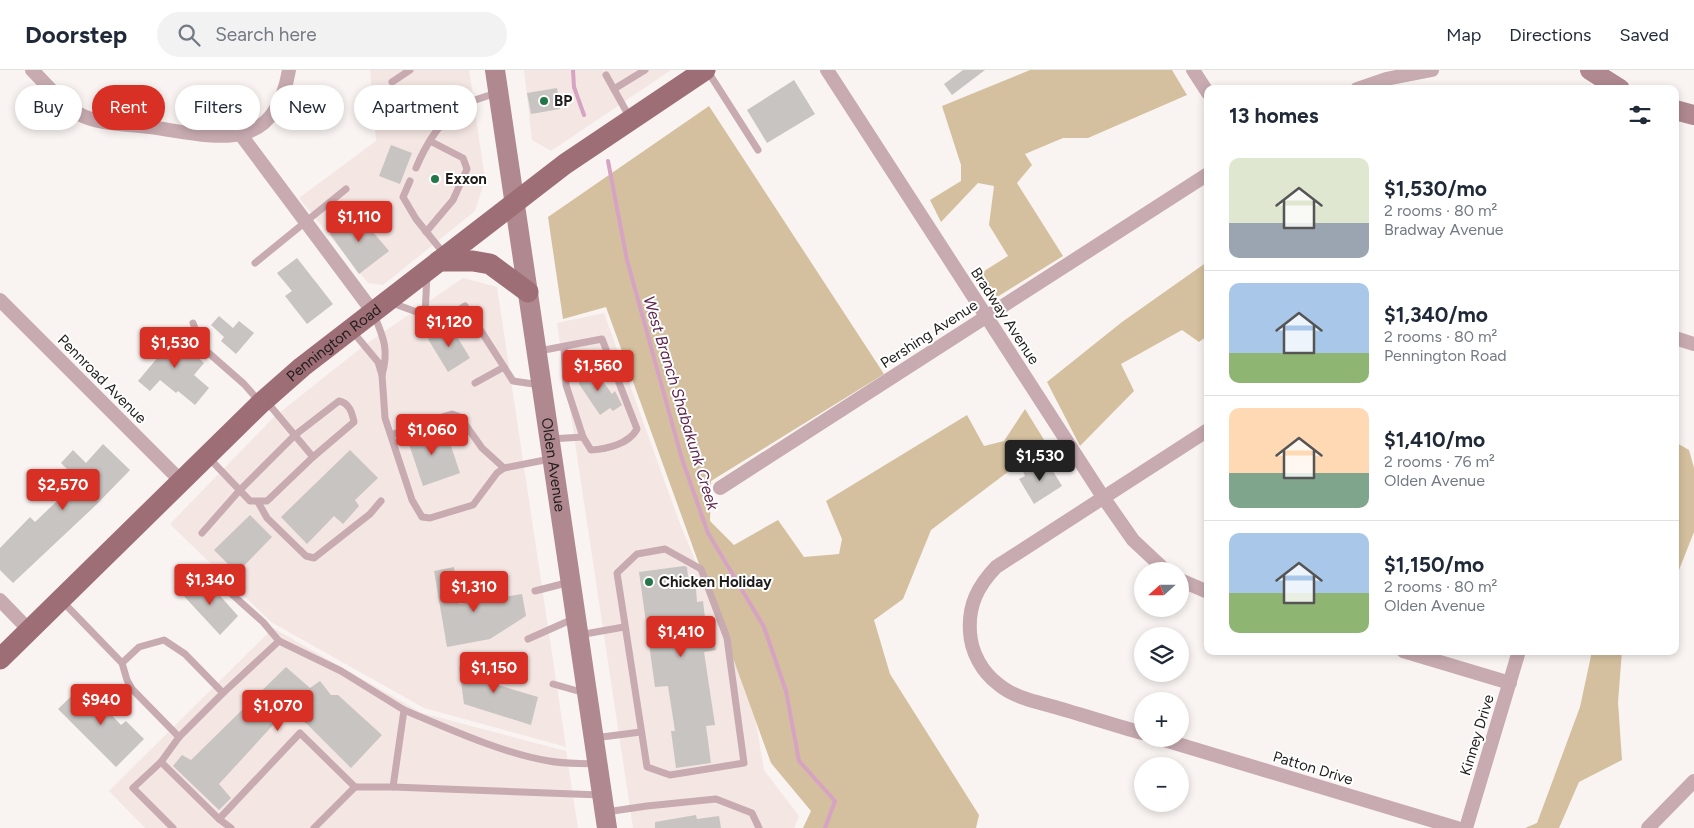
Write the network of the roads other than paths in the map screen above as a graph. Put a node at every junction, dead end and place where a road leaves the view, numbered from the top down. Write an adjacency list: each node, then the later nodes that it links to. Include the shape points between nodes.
1 (32, 70): 21 (street, via 69,107 93,120 227,138)
2 (289, 70): 21 (street, via 273,114 262,125)
3 (410, 70): 12 (lane)
4 (495, 70): 17 (main road, Olden Avenue)
5 (645, 70): 16 (lane)
6 (706, 70): 20 (main road, Pennington Road); 23 (lane)
7 (827, 70): 37 (street, Bradway Avenue)
8 (1193, 70): 15 (street)
9 (1432, 70): 13 (street)
10 (1590, 70): 14 (main road)
11 (606, 75): 16 (lane)
12 (392, 82)
13 (1369, 85)
14 (1614, 85)
15 (1204, 87)
16 (614, 89): 20 (lane)
17 (498, 92): 22 (lane, via 462,106); 28 (main road, Olden Avenue)
18 (1679, 111): 19 (main road)
19 (1694, 116)
20 (630, 118): 28 (main road, Pennington Road)
21 (241, 135): 29 (street)
22 (430, 141): 24 (lane); 30 (lane, via 462,158 467,169 453,200)
23 (758, 150)
24 (416, 168)
25 (1204, 177): 37 (street, Pershing Avenue)
26 (410, 180): 30 (lane, via 403,198)
27 (346, 189): 29 (lane)
28 (515, 202): 31 (main road, Pennington Road); 33 (main road, Olden Avenue)
29 (306, 222): 32 (lane); 35 (street)
30 (426, 232): 31 (lane)
31 (438, 262): 33 (main road, via 490,264); 35 (main road, Pennington Road); 36 (lane)
32 (255, 263)
33 (528, 292): 43 (main road, Olden Avenue)
34 (0, 300): 59 (street, Pennroad Avenue)
35 (380, 307): 36 (lane); 39 (main road, Pennington Road); 45 (lane, via 387,360)
36 (425, 315): 44 (lane, via 432,327 465,306)
37 (986, 317): 60 (street, Pershing Avenue); 62 (street, Bradway Avenue)
38 (193, 323): 48 (lane, via 203,348)
39 (351, 330): 45 (lane, via 378,362); 48 (main road, Pennington Road)
40 (1679, 339): 41 (street)
41 (1694, 344)
42 (564, 347): 43 (lane); 54 (lane, via 566,385); 54 (lane, via 602,339 636,429 632,437 603,450 591,450)
43 (537, 352): 47 (main road, Olden Avenue)
44 (504, 367): 46 (lane); 47 (lane, via 513,381)
45 (382, 375): 52 (lane, via 385,418)
46 (475, 383)
47 (542, 385): 55 (main road, Olden Avenue)
48 (263, 401): 53 (lane); 56 (main road, Pennington Road)
49 (416, 425): 58 (lane, via 452,414 460,416 482,448)
50 (404, 430): 52 (lane)
51 (1204, 433): 62 (street)
52 (391, 434): 58 (lane, via 412,500 422,517 430,518 473,505)
53 (295, 435): 57 (lane); 57 (lane, via 339,400 345,402 354,422); 61 (lane)
54 (583, 437): 55 (lane)
55 (551, 448): 58 (lane); 67 (main road, Olden Avenue)
56 (207, 456): 59 (main road, Pennington Road); 61 (lane)
57 (313, 457): 63 (lane, via 267,501)
58 (504, 468)
59 (181, 481): 73 (main road, Pennington Road)
60 (720, 488)
61 (239, 490): 63 (lane, via 250,501); 65 (lane)
62 (1103, 497): 66 (street, Bradway Avenue, via 1133,540); 88 (street, via 996,567 984,579 971,608 970,636 980,664 999,685 1024,698)
63 (258, 502): 64 (lane, via 267,518 306,556 314,558 364,520)
64 (381, 502)
65 (202, 533)
66 (1156, 562)
67 (570, 582): 71 (lane); 74 (main road, Olden Avenue)
68 (1189, 584): 70 (street)
69 (226, 588): 78 (lane)
70 (1204, 590)
71 (535, 591)
72 (0, 600): 76 (street)
73 (61, 600): 76 (main road, Pennington Road); 82 (lane)
74 (577, 626): 75 (lane); 77 (lane); 86 (main road, Olden Avenue)
75 (624, 627): 89 (lane); 89 (lane, via 617,572 637,554 665,549 701,569 727,638 744,763 670,775 647,767)
76 (30, 631): 81 (main road, Pennington Road)
77 (528, 639)
78 (279, 641): 85 (lane); 87 (lane, via 341,671)
79 (1417, 655): 83 (street)
80 (1518, 655): 83 (street, Kinney Drive)
81 (0, 659)
82 (122, 663): 85 (lane, via 139,647 164,640 184,654); 90 (lane, via 132,689)
83 (1510, 683): 105 (street, Kinney Drive)
84 (553, 684): 86 (lane)
85 (223, 694): 90 (lane)
86 (588, 694): 91 (main road, Olden Avenue)
87 (404, 710): 94 (lane, via 456,732 538,759); 97 (lane)
88 (1134, 731)
89 (641, 732): 91 (lane)
90 (179, 737): 93 (lane)
91 (594, 738): 94 (main road, Olden Avenue)
92 (1188, 747): 104 (street, Patton Drive)
93 (161, 762): 99 (lane); 100 (lane, via 133,788)
94 (598, 764): 98 (main road, Olden Avenue)
95 (1694, 781): 106 (street)
96 (355, 787): 97 (lane); 99 (lane, via 300,733); 102 (lane)
97 (393, 787): 98 (lane)
98 (605, 812): 103 (lane, via 716,799 752,813)
99 (219, 819): 101 (lane)
100 (173, 828)
101 (231, 828)
102 (314, 828)
103 (759, 828)
104 (1457, 828)
105 (1466, 828)
106 (1648, 828)

